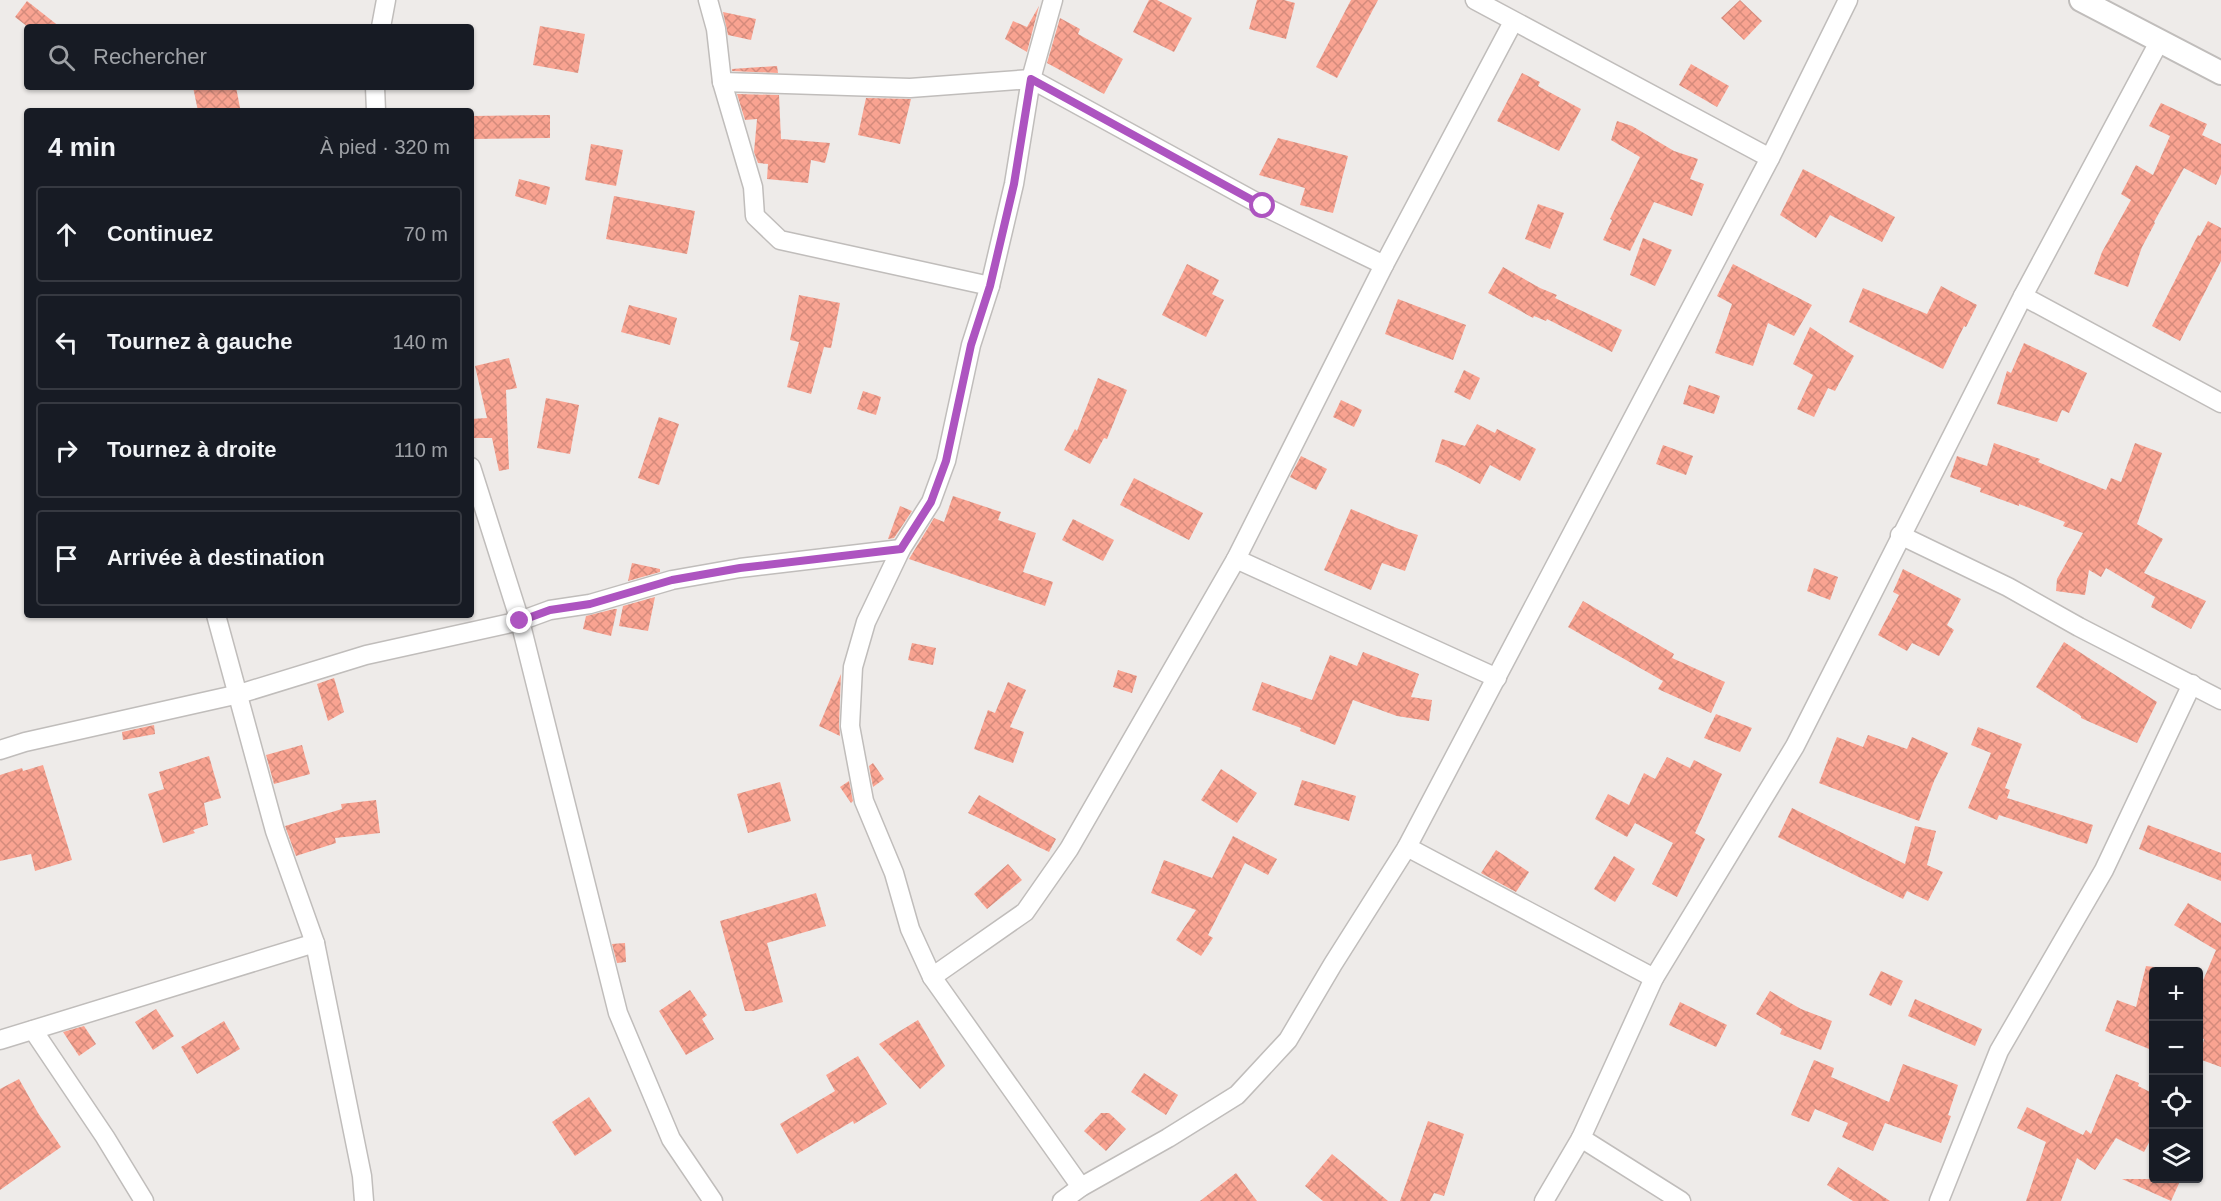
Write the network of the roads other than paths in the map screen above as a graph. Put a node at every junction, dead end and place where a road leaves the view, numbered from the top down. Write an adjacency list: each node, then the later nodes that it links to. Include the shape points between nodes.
1 (386, 0): 8 (street)
2 (708, 0): 12 (street, via 716,29)
3 (1053, 0): 11 (street)
4 (1474, 0): 7 (street)
5 (1848, 0): 15 (street)
6 (2081, 0): 9 (street)
7 (1513, 22): 15 (street); 16 (street)
8 (382, 24)
9 (2159, 42): 10 (street); 18 (street)
10 (2221, 74)
11 (1031, 79): 12 (street, via 910,88); 16 (street, via 1263,206); 17 (street, via 1014,184)
12 (722, 82): 17 (street, via 753,187 755,216 780,240)
13 (375, 90): 14 (street)
14 (376, 108)
15 (1770, 158): 26 (street)
16 (1384, 265): 23 (street)
17 (990, 286): 22 (street, via 971,345 946,461 931,502)
18 (2023, 296): 19 (street); 21 (street)
19 (2221, 404)
20 (474, 475): 25 (street)
21 (1900, 536): 27 (street, via 2008,587); 34 (street, via 1795,746)
22 (901, 549): 25 (street, via 672,580); 33 (street, via 866,622 853,667 850,726 864,801 894,873 909,929)
23 (1236, 560): 26 (street); 33 (street, via 1068,849 1025,912)
24 (217, 618): 28 (street)
25 (520, 621): 28 (street, via 366,655); 41 (street, via 618,1013 671,1139)
26 (1497, 678): 31 (street)
27 (2192, 684): 29 (street); 45 (street, via 2104,870 1999,1051)
28 (239, 694): 30 (street); 32 (street, via 274,831)
29 (2221, 700)
30 (0, 750)
31 (1407, 847): 34 (street); 38 (street, via 1288,1040 1237,1095)
32 (315, 943): 35 (street); 40 (street)
33 (932, 977): 38 (street)
34 (1654, 978): 37 (street)
35 (33, 1030): 36 (street); 39 (street)
36 (0, 1040)
37 (1581, 1138): 43 (street); 44 (street)
38 (1081, 1187): 42 (street)
39 (144, 1201)
40 (364, 1201)
41 (713, 1201)
42 (1062, 1201)
43 (1544, 1201)
44 (1681, 1201)
45 (1939, 1201)

